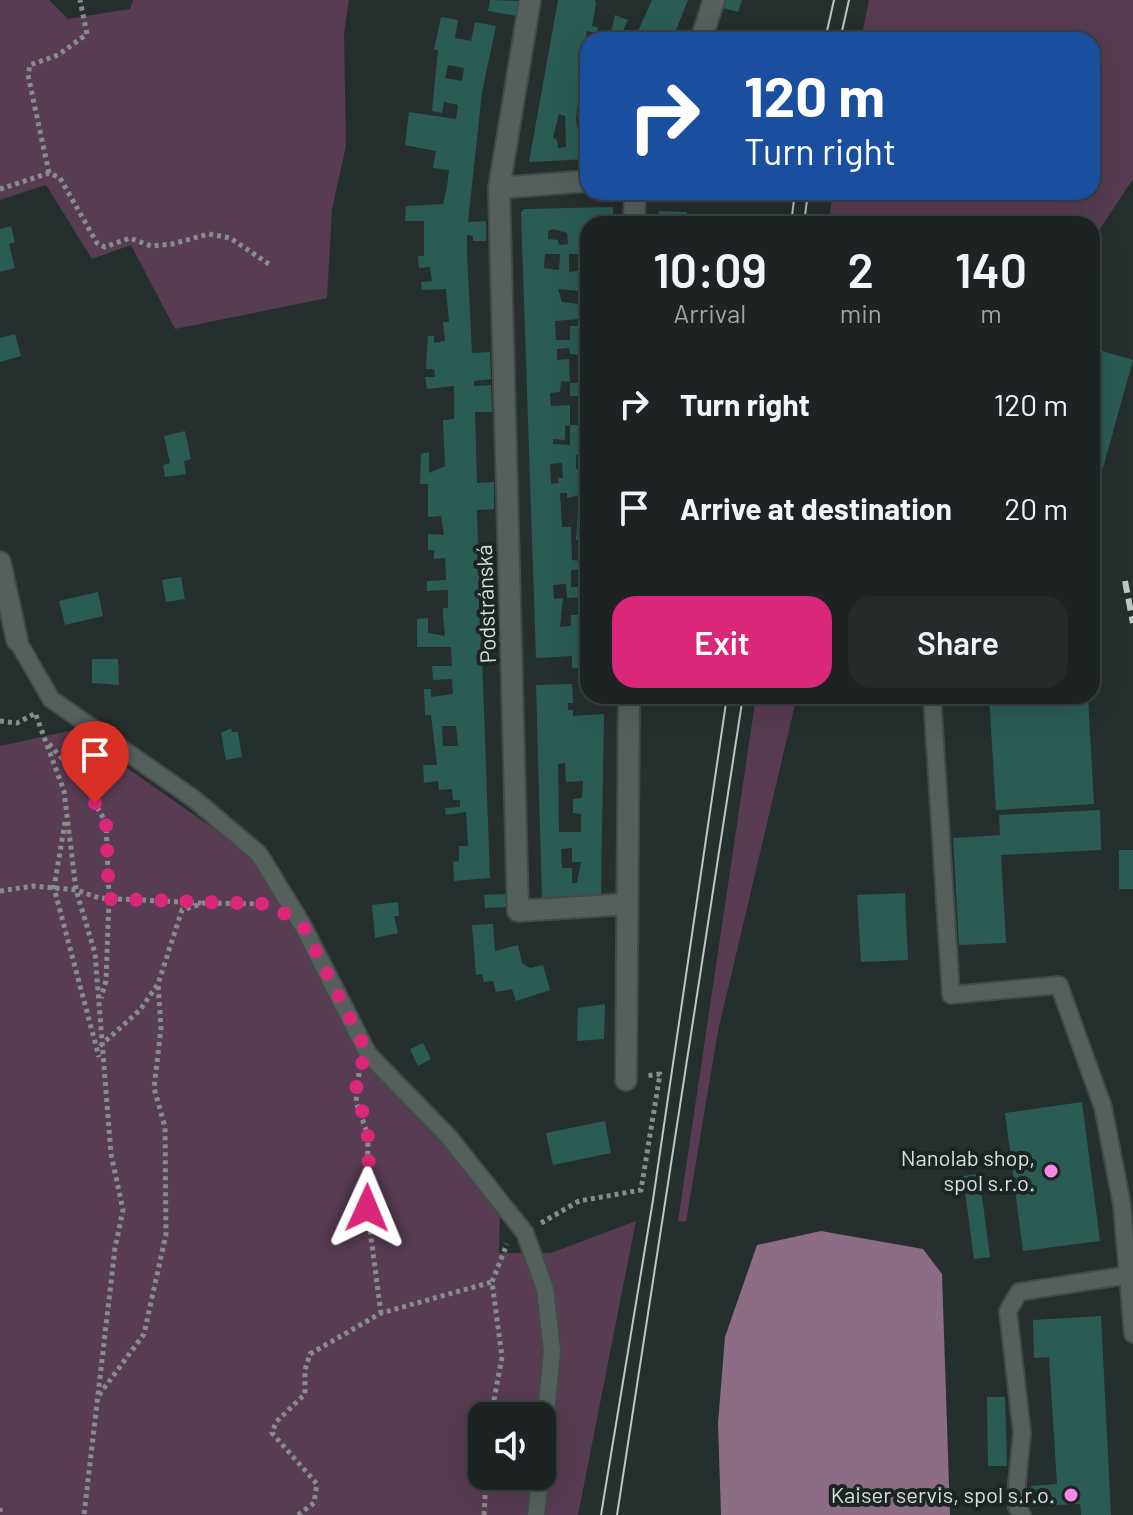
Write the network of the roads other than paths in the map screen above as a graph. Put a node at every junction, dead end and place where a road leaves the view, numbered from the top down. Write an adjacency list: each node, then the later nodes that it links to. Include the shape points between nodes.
1 (530, 0): 5 (street, Podstránská)
2 (714, 0): 3 (street)
3 (704, 32)
4 (580, 182): 5 (street)
5 (499, 188): 10 (street, Podstránská, via 518,911)
6 (0, 562): 7 (street)
7 (17, 640): 14 (lane, via 51,699 194,799 259,854 303,926 368,1054 448,1136 524,1231 545,1289 552,1351)
8 (629, 704): 10 (street)
9 (933, 704): 12 (lane, via 951,995 1059,985 1103,1107 1122,1205)
10 (627, 904): 11 (street)
11 (626, 1080)
12 (1128, 1275): 13 (lane); 17 (lane, via 1019,1292 1008,1311 1022,1433 1017,1507)
13 (1133, 1334)
14 (547, 1402)
15 (539, 1490): 16 (lane)
16 (536, 1515)
17 (1022, 1515)

